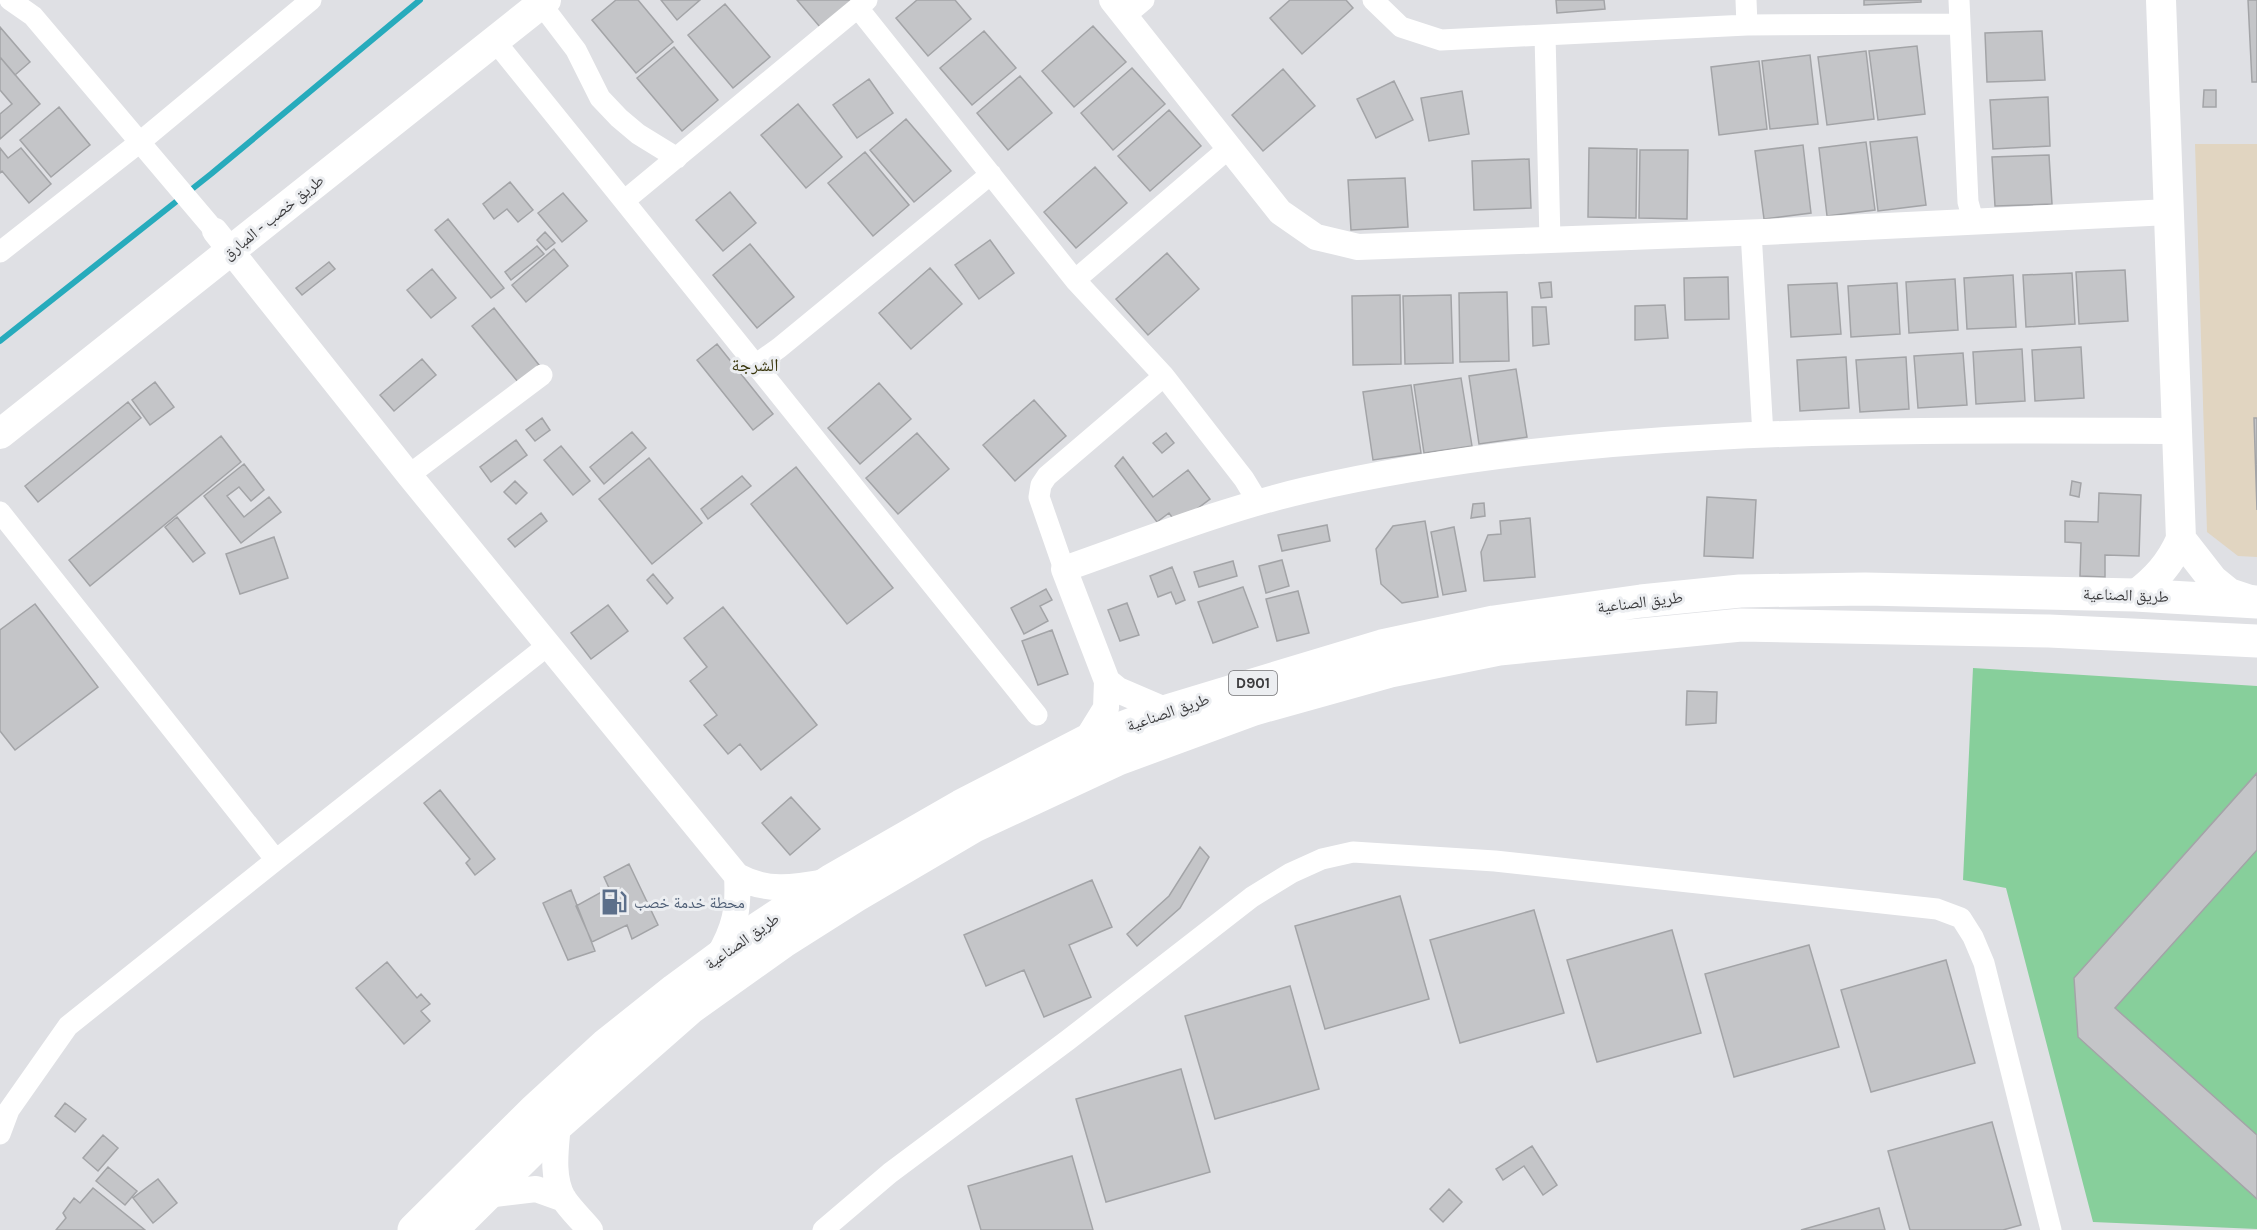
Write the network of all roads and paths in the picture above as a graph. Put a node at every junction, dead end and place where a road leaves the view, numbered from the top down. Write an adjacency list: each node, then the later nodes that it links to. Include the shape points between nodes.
1 (10, 0): 14 (street, via 33,16)
2 (311, 0): 14 (street)
3 (1373, 0): 12 (street, via 1401,27 1440,40)
4 (1746, 0): 11 (street)
5 (1959, 0): 10 (street)
6 (2161, 0): 19 (main road)
7 (544, 2): 13 (main road, طريق خصب - المبارق); 16 (street, via 576,50 600,98 638,134)
8 (863, 4): 16 (street); 17 (street)
9 (1127, 5): 15 (street)
10 (1960, 24): 11 (street); 20 (street)
11 (1746, 25): 12 (street)
12 (1545, 35): 22 (street)
13 (494, 40): 18 (street); 23 (main road, طريق خصب - المبارق)
14 (140, 142): 23 (street); 24 (street)
15 (1229, 148): 22 (street, via 1280,212 1316,237 1358,248); 25 (street)
16 (677, 158): 18 (street)
17 (991, 174): 25 (street); 26 (street)
18 (624, 201): 26 (street)
19 (2169, 212): 20 (street); 29 (main road)
20 (1972, 220): 21 (street)
21 (1751, 232): 22 (street); 31 (street)
22 (1550, 240)
23 (223, 241): 30 (main road, طريق خصب - المبارق); 32 (street)
24 (0, 252)
25 (1075, 280): 28 (street)
26 (755, 365): 43 (street)
27 (542, 375): 32 (street)
28 (1164, 376): 33 (street); 36 (street, via 1041,485 1039,498)
29 (2176, 431): 31 (street); 35 (main road)
30 (0, 434)
31 (1763, 435): 33 (street, via 1476,458)
32 (409, 476): 40 (street)
33 (1258, 502): 36 (street)
34 (0, 512): 45 (street)
35 (2181, 539): 37 (main road, via 2167,567); 38 (main road, via 2212,580 2229,593)
36 (1064, 569): 41 (street)
37 (2135, 595): 38 (highway, طريق الصناعية / D901); 42 (highway, طريق الصناعية / D901, via 1865,589 1740,591 1641,601 1494,622 1382,646)
38 (2255, 602)
39 (2257, 642): 49 (highway, طريق الصناعية / D901, via 2049,631 1741,625 1499,648 1390,671 1276,703 1118,759 974,826 784,941 690,1008)
40 (547, 646): 45 (street); 46 (street)
41 (1107, 681): 42 (street, via 1118,690); 44 (street, via 1106,708)
42 (1167, 711): 44 (highway, طريق الصناعية / D901)
43 (1037, 715)
44 (1085, 742): 47 (highway, طريق الصناعية / D901, via 961,806)
45 (276, 860): 50 (street, via 68,1026 9,1110)
46 (737, 876): 47 (street, via 768,888); 48 (street, via 736,919)
47 (832, 880): 48 (highway, طريق الصناعية / D901)
48 (718, 957): 53 (highway, طريق الصناعية / D901, via 606,1045)
49 (558, 1124): 51 (highway, طريق الصناعية / D901); 52 (street, via 556,1173)
50 (0, 1134)
51 (486, 1195): 52 (street, via 536,1189); 54 (highway, طريق الصناعية / D901)
52 (564, 1199): 55 (street)
53 (414, 1230)
54 (451, 1230)
55 (590, 1230)
56 (823, 1230): 57 (street, via 890,1173 1252,897 1322,859 1353,852 1495,861 1937,909 1962,918 1984,963)
57 (2051, 1230)

